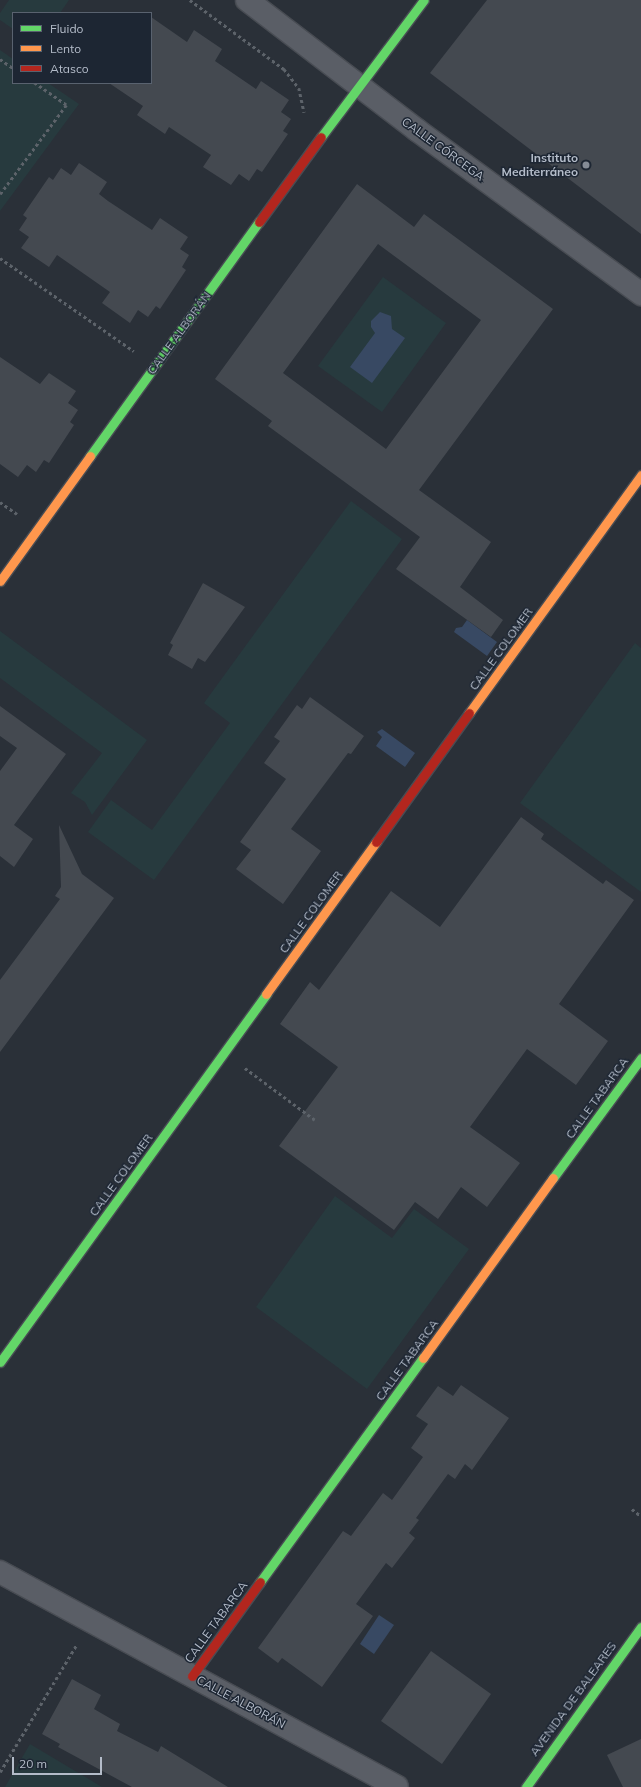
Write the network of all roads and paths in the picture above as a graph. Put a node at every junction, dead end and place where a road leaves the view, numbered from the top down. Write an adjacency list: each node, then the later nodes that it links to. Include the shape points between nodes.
1 (190, 0): 8 (path, via 284,69 299,88)
2 (246, 0): 7 (street, CALLE CÓRCEGA)
3 (424, 0): 7 (street, CALLE ALBORÁN)
4 (0, 59): 5 (path)
5 (12, 67)
6 (35, 84): 9 (path, via 66,105)
7 (358, 85): 11 (street, CALLE CÓRCEGA); 16 (street, CALLE ALBORÁN)
8 (304, 116)
9 (0, 194)
10 (0, 258): 12 (path)
11 (641, 294)
12 (139, 354)
13 (641, 475): 20 (street, CALLE COLOMER)
14 (0, 502): 15 (path)
15 (21, 517)
16 (0, 581)
17 (641, 1058): 26 (street, CALLE TABARCA)
18 (242, 1066): 19 (path)
19 (316, 1120)
20 (0, 1362)
21 (632, 1509): 22 (path)
22 (641, 1516)
23 (0, 1572): 24 (street, CALLE ALBORÁN)
24 (90, 1620): 26 (street, CALLE ALBORÁN); 27 (path)
25 (641, 1627): 29 (street, AVENIDA DE BALEARES)
26 (192, 1676): 28 (street, CALLE ALBORÁN)
27 (0, 1772)
28 (397, 1787)
29 (526, 1787)

